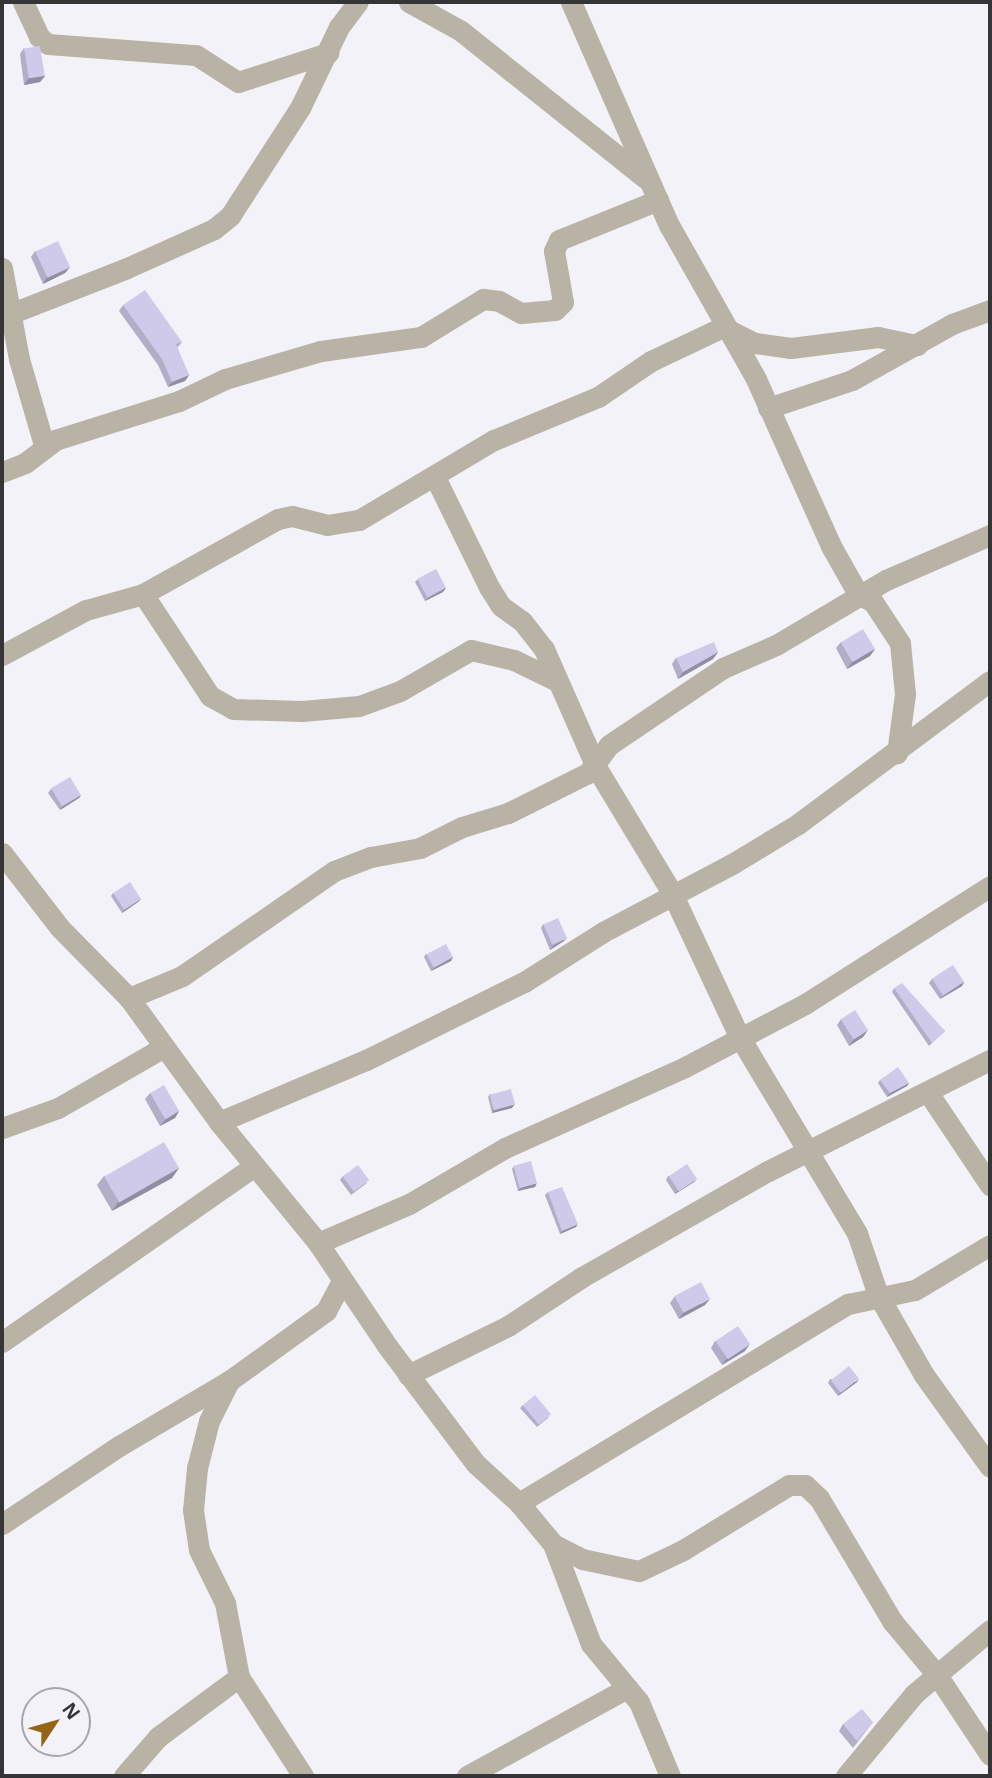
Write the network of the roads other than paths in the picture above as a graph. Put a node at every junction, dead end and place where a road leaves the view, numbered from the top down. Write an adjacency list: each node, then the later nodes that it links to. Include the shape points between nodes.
1 (23, 2): 5 (street, via 39,37 48,44 196,55 238,82)
2 (358, 2): 5 (street)
3 (409, 2): 6 (street, via 461,31)
4 (570, 2): 6 (street)
5 (328, 52): 9 (street, via 300,108 277,138 248,191 214,229)
6 (654, 191): 10 (street); 13 (street, via 559,240 554,251 563,302 555,310 521,313 499,301 483,299 421,337 281,362)
7 (2, 273): 9 (street)
8 (990, 310): 11 (street, via 961,319)
9 (7, 314): 13 (street)
10 (723, 327): 11 (street, via 755,344 791,348 878,337); 12 (street, via 756,379); 15 (street, via 685,349 651,361 598,397 494,440)
11 (917, 345): 12 (street, via 852,380)
12 (768, 408): 18 (street)
13 (44, 445): 14 (street, via 24,463)
14 (2, 472)
15 (435, 477): 17 (street, via 359,520 327,525 292,516 278,519); 20 (street, via 489,587 501,606 532,631)
16 (990, 535): 18 (street)
17 (143, 594): 19 (street, via 86,610); 20 (street, via 210,696 233,709 302,712 359,706 400,691 471,650 514,660)
18 (858, 594): 22 (street, via 873,602 904,652 904,703); 23 (street, via 776,645 723,668 670,701 609,745)
19 (2, 655)
20 (556, 681): 23 (street)
21 (990, 681): 22 (street)
22 (897, 753): 26 (street, via 798,824)
23 (596, 767): 26 (street); 27 (street, via 508,813 462,827 420,848 371,857 334,871 182,976)
24 (2, 853): 27 (street, via 60,928)
25 (990, 886): 28 (street, via 805,1004)
26 (672, 893): 28 (street); 32 (street, via 524,982 366,1060)
27 (129, 998): 29 (street)
28 (739, 1036): 34 (street); 37 (street, via 685,1067 505,1148 409,1204)
29 (164, 1047): 32 (street); 33 (street, via 58,1108)
30 (990, 1060): 31 (street)
31 (929, 1094): 34 (street); 36 (street)
32 (219, 1122): 35 (street)
33 (2, 1128)
34 (808, 1150): 40 (street, via 857,1233); 42 (street, via 582,1277 508,1326)
35 (254, 1166): 37 (street); 41 (street)
36 (990, 1185)
37 (318, 1243): 39 (street)
38 (990, 1245): 40 (street, via 915,1290)
39 (342, 1281): 42 (street); 43 (street, via 326,1311)
40 (878, 1295): 44 (street, via 924,1375); 45 (street, via 848,1304 789,1338)
41 (2, 1342)
42 (408, 1374): 45 (street, via 476,1464)
43 (229, 1381): 46 (street, via 119,1446); 50 (street, via 204,1438 193,1510 203,1562 225,1604)
44 (990, 1467)
45 (519, 1503): 47 (street)
46 (2, 1524)
47 (553, 1544): 49 (street, via 582,1559 639,1571 683,1550 789,1485 805,1485 819,1498 892,1620); 51 (street, via 591,1644)
48 (990, 1630): 49 (street)
49 (937, 1675): 52 (street); 57 (street, via 914,1695)
50 (239, 1677): 53 (street, via 158,1737); 54 (street)
51 (627, 1688): 55 (street); 56 (street, via 652,1727)
52 (990, 1755)
53 (124, 1776)
54 (303, 1776)
55 (467, 1776)
56 (670, 1776)
57 (846, 1776)

